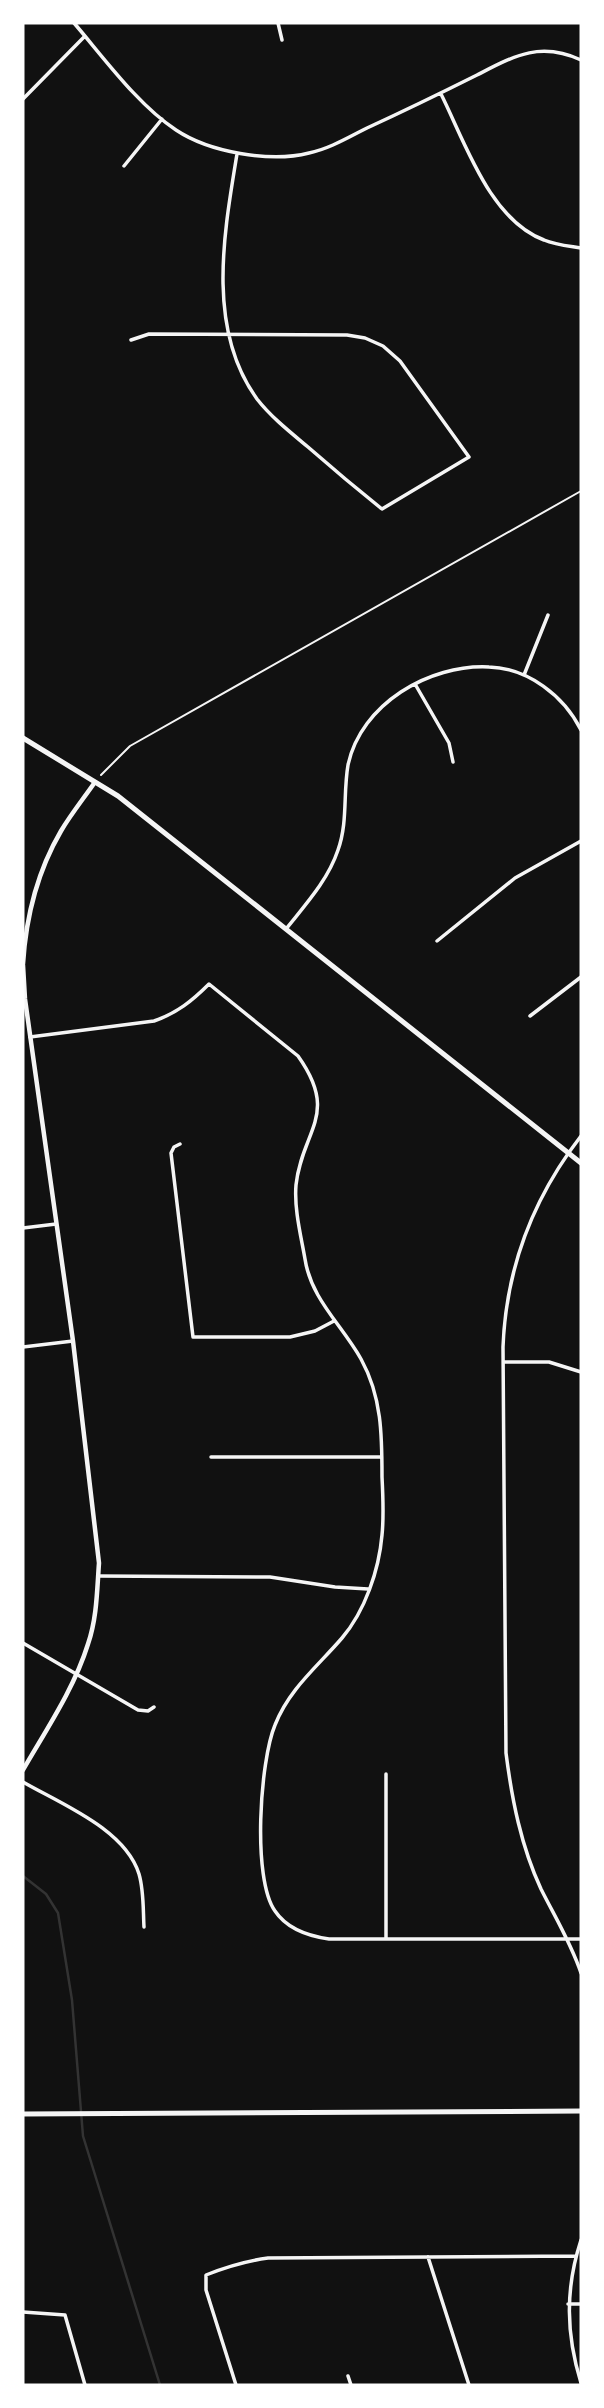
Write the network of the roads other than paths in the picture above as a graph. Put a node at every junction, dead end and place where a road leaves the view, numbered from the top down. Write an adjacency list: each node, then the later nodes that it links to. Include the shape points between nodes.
1 (74, 23): 3 (street)
2 (278, 23): 4 (street)
3 (85, 36): 7 (street); 8 (street)
4 (282, 40)
5 (581, 60): 6 (street, via 553,50 533,50)
6 (441, 93): 9 (street, via 309,153); 11 (street, via 485,183 511,220 545,241)
7 (23, 99)
8 (162, 119): 9 (street, via 178,131); 10 (street)
9 (237, 154): 12 (street, via 225,232)
10 (124, 166)
11 (581, 248)
12 (228, 334): 12 (street, via 234,359 258,400 382,509 469,457 400,360 383,346 347,335); 13 (street, via 149,334)
13 (131, 340)
14 (548, 615): 15 (street)
15 (524, 675): 16 (street, via 474,666); 17 (street, via 556,695)
16 (415, 684): 19 (street, via 449,743); 22 (street, via 385,704 361,731 348,769 338,849 325,877)
17 (581, 730)
18 (23, 738): 20 (main road)
19 (453, 762)
20 (95, 781): 22 (main road); 24 (street, via 61,830 43,867 31,903)
21 (581, 841): 23 (street, via 500,888)
22 (286, 929): 30 (main road)
23 (437, 941)
24 (23, 964): 27 (street)
25 (581, 977): 26 (street)
26 (530, 1016)
27 (30, 1037): 32 (street); 34 (street, via 154,1021 183,1008 209,984 298,1056 313,1083 317,1117 296,1194 307,1270)
28 (581, 1136): 30 (street)
29 (180, 1144): 34 (street, via 171,1153 193,1337 290,1337)
30 (568, 1153): 31 (main road); 37 (street, via 545,1189 517,1258 508,1290)
31 (581, 1163)
32 (56, 1224): 33 (street); 35 (street)
33 (23, 1228)
34 (334, 1321): 40 (street, via 370,1378 381,1415)
35 (73, 1341): 36 (street); 41 (street)
36 (23, 1347)
37 (504, 1362): 38 (street, via 549,1362); 51 (street, via 506,1753 513,1804 528,1856)
38 (581, 1372)
39 (211, 1457): 40 (street)
40 (382, 1457): 42 (street, via 382,1536)
41 (98, 1576): 42 (street, via 270,1577); 44 (street, via 92,1630)
42 (369, 1589): 50 (street, via 344,1636 302,1681 274,1726 262,1792 263,1883 285,1923 317,1937)
43 (23, 1643): 44 (street)
44 (76, 1674): 45 (street, via 138,1710); 46 (street)
45 (155, 1707)
46 (23, 1770)
47 (386, 1774): 50 (street)
48 (23, 1782): 49 (street, via 101,1827 125,1847 141,1881)
49 (144, 1927)
50 (386, 1938): 51 (street)
51 (568, 1939): 52 (street); 53 (street)
52 (581, 1939)
53 (581, 1973)
54 (581, 2111): 55 (main road)
55 (23, 2114)
56 (581, 2239): 57 (street)
57 (576, 2256): 58 (street); 59 (street)
58 (428, 2257): 65 (street, via 268,2258 206,2275 206,2290); 67 (street)
59 (568, 2304): 60 (street); 63 (street, via 571,2345)
60 (581, 2304)
61 (23, 2312): 64 (street, via 65,2315)
62 (348, 2375): 66 (street)
63 (581, 2384)
64 (85, 2385)
65 (236, 2385)
66 (351, 2385)
67 (469, 2385)

